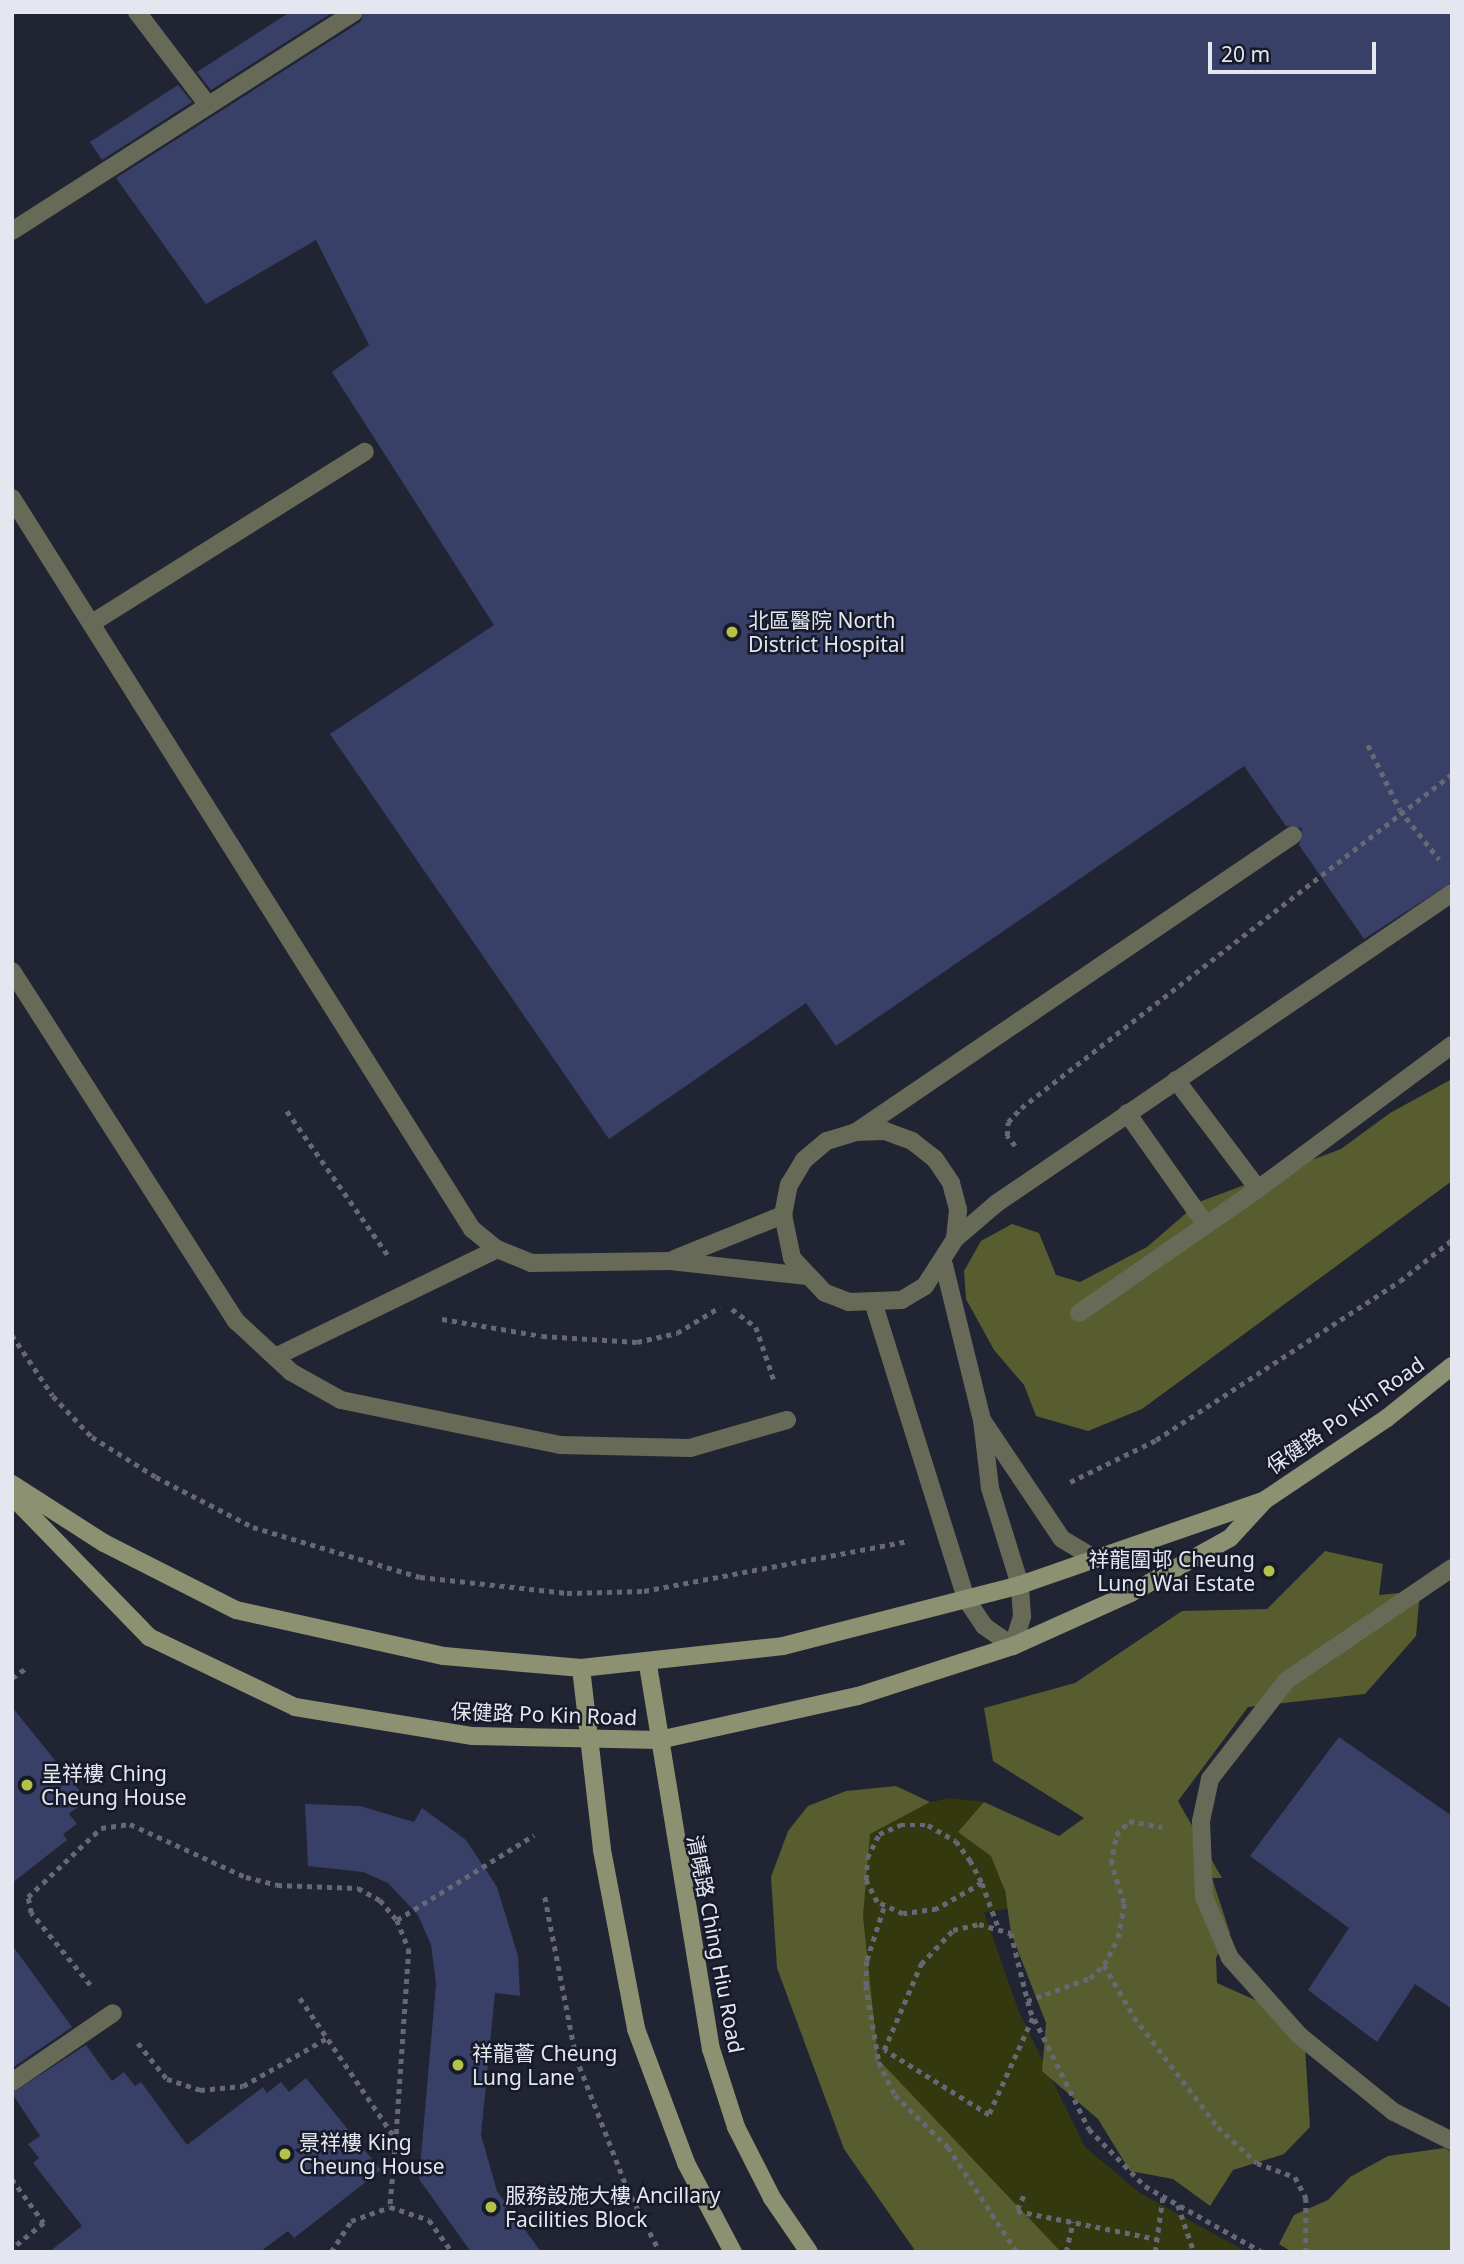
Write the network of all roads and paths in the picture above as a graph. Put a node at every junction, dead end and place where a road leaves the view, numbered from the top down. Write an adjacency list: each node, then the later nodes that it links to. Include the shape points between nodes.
1 (137, 12): 3 (lane)
2 (355, 12): 3 (lane)
3 (207, 104): 4 (lane)
4 (12, 230)
5 (365, 453): 7 (lane)
6 (12, 498): 7 (lane)
7 (92, 623): 25 (lane, via 472,1229)
8 (1368, 745): 10 (path)
9 (1452, 774): 10 (path)
10 (1400, 810): 12 (path); 19 (path, via 1021,1108 1008,1122 1007,1136)
11 (1293, 835): 18 (lane)
12 (1443, 863)
13 (1452, 893): 16 (lane)
14 (12, 971): 32 (lane, via 236,1321)
15 (1452, 1045): 20 (lane)
16 (1176, 1080): 17 (lane); 20 (lane)
17 (1127, 1114): 22 (lane); 23 (lane, via 998,1203)
18 (856, 1132): 21 (lane, via 827,1141 804,1160 789,1185); 23 (lane, via 885,1131 912,1141 935,1159 953,1192)
19 (1024, 1147)
20 (1258, 1189): 22 (lane)
21 (783, 1215): 26 (lane); 28 (lane, via 784,1237)
22 (1206, 1225): 30 (lane)
23 (955, 1239): 27 (lane)
24 (1452, 1240): 36 (path, via 1400,1281 1156,1440)
25 (498, 1249): 26 (lane, via 531,1262); 32 (lane)
26 (670, 1261): 28 (lane)
27 (944, 1265): 29 (lane, via 925,1286 902,1300); 35 (lane)
28 (805, 1276): 29 (lane, via 825,1293)
29 (874, 1305): 44 (lane)
30 (1079, 1313)
31 (12, 1335): 40 (path, via 53,1396 92,1437 156,1478 253,1527 420,1577 567,1593 644,1591)
32 (275, 1357): 34 (lane, via 341,1399 560,1445 690,1448)
33 (1452, 1366): 39 (street, 保健路 Po Kin Road, via 1387,1419)
34 (787, 1420)
35 (982, 1420): 41 (lane, via 1062,1539); 43 (lane, via 990,1488)
36 (1078, 1477)
37 (12, 1484): 47 (street, 保健路 Po Kin Road, via 104,1543 236,1610 444,1656)
38 (12, 1496): 51 (street, 保健路 Po Kin Road, via 149,1637 295,1707 473,1736)
39 (1265, 1500): 41 (street, 保健路 Po Kin Road); 45 (street, 保健路 Po Kin Road, via 1230,1538 1131,1593)
40 (882, 1547)
41 (1095, 1559): 43 (street, 保健路 Po Kin Road)
42 (1452, 1568): 53 (lane, via 1287,1680 1210,1779)
43 (1020, 1585): 44 (street, 保健路 Po Kin Road); 45 (lane, via 1022,1616)
44 (966, 1599): 45 (lane, via 984,1626); 46 (street, 保健路 Po Kin Road, via 783,1646)
45 (1013, 1646): 50 (street, 保健路 Po Kin Road, via 798,1713)
46 (648, 1665): 47 (street, 保健路 Po Kin Road); 50 (street, 清曉路 Ching Hiu Road)
47 (581, 1668): 51 (street)
48 (24, 1669): 49 (path)
49 (12, 1678)
50 (659, 1740): 51 (street, 保健路 Po Kin Road); 80 (street, 清曉路 Ching Hiu Road, via 710,2049 736,2127 772,2198)
51 (587, 1742): 79 (street, via 636,2029 686,2163)
52 (534, 1835): 58 (path)
53 (1202, 1835): 60 (path, via 1129,1821 1116,1835 1111,1864 1124,1903 1118,1938); 67 (lane, via 1204,1897 1230,1958 1300,2036 1394,2112)
54 (76, 1851): 58 (path, via 101,1828 130,1824 246,1877 277,1885 358,1888 380,1900)
55 (982, 1883): 55 (path, via 937,1909 903,1914 877,1902 866,1880 867,1858 879,1834 900,1825 928,1825 956,1841); 59 (path)
56 (545, 1897): 78 (path, via 576,2057 626,2188)
57 (884, 1908): 81 (path, via 867,1961 866,1985 879,2062 895,2095 948,2147)
58 (397, 1920): 66 (path, via 408,1950 409,1990)
59 (999, 1929): 62 (path, via 1011,1933); 64 (path, via 979,1924 953,1930 920,1964 884,2050 989,2115)
60 (1104, 1965): 62 (path, via 1090,1978); 86 (path, via 1134,2017 1218,2127 1257,2164 1295,2177 1306,2197)
61 (300, 1998): 66 (path)
62 (1027, 2001): 64 (path)
63 (113, 2013): 65 (lane)
64 (1034, 2018): 69 (path, via 1089,2129 1145,2186)
65 (12, 2082)
66 (396, 2139): 72 (path)
67 (1452, 2141)
68 (12, 2179): 75 (path, via 44,2223)
69 (1163, 2195): 71 (path); 74 (path)
70 (1024, 2196): 73 (path, via 1017,2211)
71 (1178, 2204): 84 (path); 85 (path)
72 (390, 2207): 76 (path, via 351,2221); 77 (path, via 429,2220)
73 (1073, 2222): 74 (path); 82 (path)
74 (1157, 2239): 83 (path)
75 (12, 2249)
76 (331, 2252)
77 (452, 2252)
78 (660, 2252)
79 (733, 2252)
80 (809, 2252)
81 (1017, 2252)
82 (1066, 2252)
83 (1155, 2252)
84 (1194, 2252)
85 (1262, 2252)
86 (1306, 2252)

